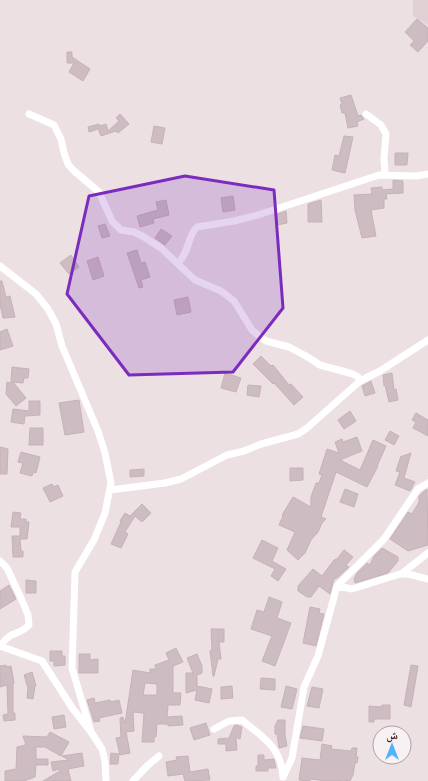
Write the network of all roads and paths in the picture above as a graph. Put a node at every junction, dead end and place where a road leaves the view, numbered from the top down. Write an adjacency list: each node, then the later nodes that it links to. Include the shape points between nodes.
1 (29, 114): 5 (street, via 54,125 68,164 99,192 112,221 121,230 134,232 161,248)
2 (366, 114): 3 (street, via 381,125 386,134)
3 (386, 174): 4 (street); 5 (street, via 373,176 258,215 197,227 186,254)
4 (428, 174)
5 (178, 264): 8 (street, via 195,280 234,301 252,330 266,341 289,347 320,365 353,374)
6 (0, 266): 10 (street, via 36,294 56,324 62,346 98,431 105,453)
7 (428, 340): 8 (street)
8 (360, 382): 10 (street, via 298,434 226,456 181,479)
9 (428, 483): 15 (street, via 418,489 384,539)
10 (110, 490): 18 (street, via 105,513 94,540 75,572 72,668)
11 (428, 553): 13 (street)
12 (0, 561): 16 (street, via 7,568 21,598 29,625 6,638)
13 (400, 574): 14 (street); 15 (street, via 352,589)
14 (428, 579)
15 (337, 586): 20 (street, via 318,656 304,687 292,758)
16 (2, 646): 18 (street, via 42,661)
17 (214, 729): 20 (street, via 229,721 242,720 273,746)
18 (91, 732): 21 (street, via 102,749)
19 (159, 756): 22 (street)
20 (283, 779)
21 (106, 781)
22 (133, 781)

